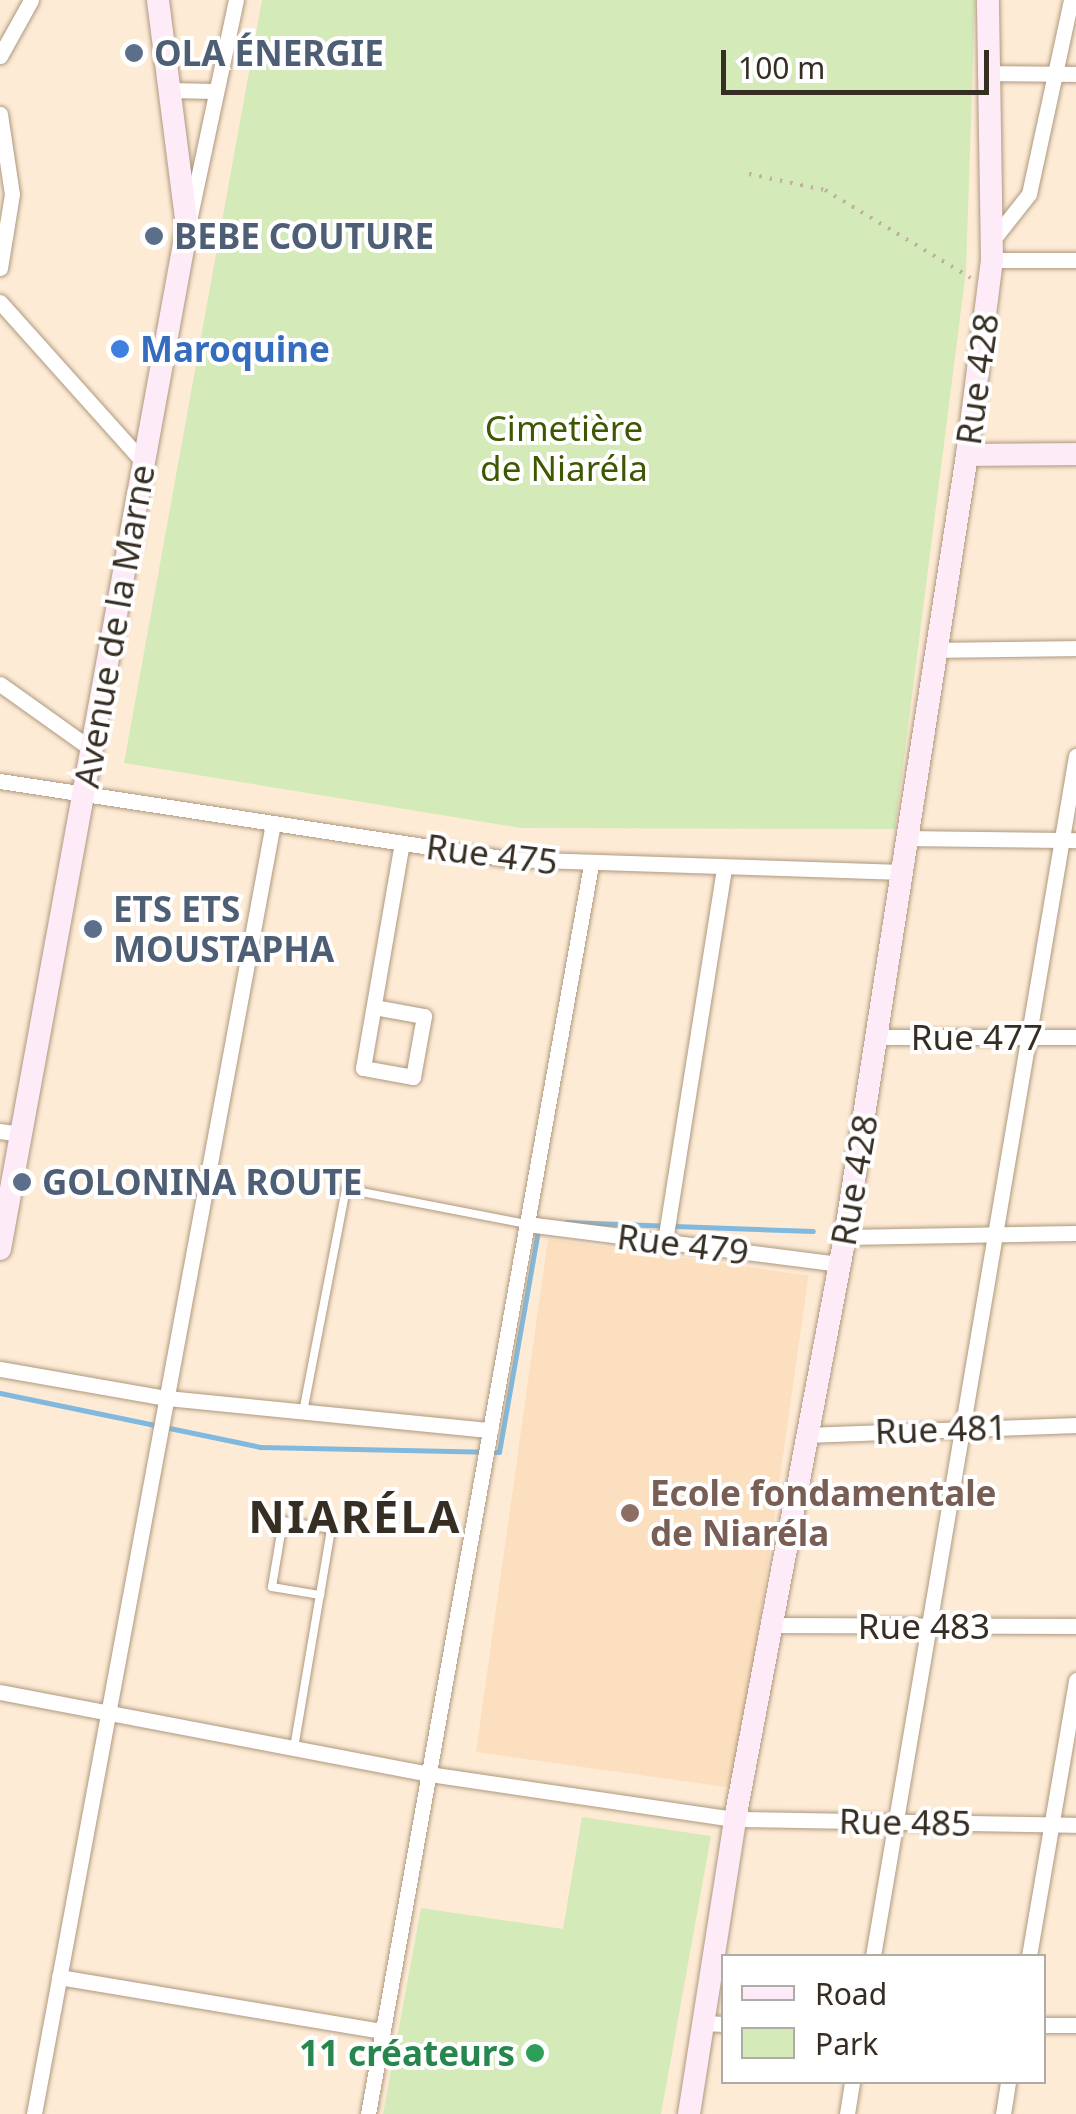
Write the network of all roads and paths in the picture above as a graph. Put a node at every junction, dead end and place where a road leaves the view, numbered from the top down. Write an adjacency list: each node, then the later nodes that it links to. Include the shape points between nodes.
1 (158, 0): 10 (street, Avenue de la Marne)
2 (236, 0): 11 (street)
3 (988, 0): 7 (street, Rue 428)
4 (1070, 0): 8 (street)
5 (27, 1): 6 (street)
6 (0, 56)
7 (985, 73): 8 (street); 17 (street, Rue 428)
8 (1053, 74): 9 (street); 17 (street, via 1029,194)
9 (1076, 74)
10 (170, 90): 11 (street); 14 (street, Avenue de la Marne)
11 (214, 90): 14 (street)
12 (0, 114): 15 (street, via 12,194)
13 (749, 174): 17 (path, via 825,190 960,276)
14 (187, 227): 22 (street, Avenue de la Marne)
15 (2, 242): 18 (street)
16 (1076, 260): 17 (street)
17 (991, 262): 21 (street, Rue 428)
18 (0, 268)
19 (0, 302): 22 (street)
20 (1076, 454): 21 (street)
21 (967, 455): 24 (street, Rue 428)
22 (144, 463): 26 (street, Avenue de la Marne)
23 (1076, 648): 24 (street)
24 (937, 650): 31 (street, Rue 428)
25 (0, 684): 26 (street)
26 (91, 749): 29 (street, Avenue de la Marne)
27 (1076, 756): 32 (street)
28 (0, 781): 29 (street, Rue 475)
29 (83, 793): 30 (street, Rue 475); 41 (street, Avenue de la Marne)
30 (273, 823): 33 (street, Rue 475); 50 (street)
31 (909, 838): 32 (street); 36 (street, Rue 428)
32 (1069, 840): 40 (street)
33 (402, 842): 34 (street, Rue 475); 37 (street)
34 (591, 865): 35 (street, Rue 475); 42 (street)
35 (724, 868): 36 (street, Rue 475); 46 (street)
36 (904, 872): 39 (street, Rue 428)
37 (374, 1007): 37 (street, via 424,1016 414,1077 363,1068)
38 (1076, 1036): 40 (street, Rue 477)
39 (878, 1037): 40 (street, Rue 477); 45 (street, Rue 428)
40 (1028, 1037): 44 (street)
41 (10, 1133): 47 (street, Avenue de la Marne)
42 (526, 1224): 46 (street, Rue 479); 51 (lane, via 346,1189); 54 (street)
43 (1076, 1233): 44 (street)
44 (994, 1234): 45 (street); 53 (street)
45 (845, 1237): 48 (street, Rue 428)
46 (665, 1242): 48 (street, Rue 479)
47 (0, 1249)
48 (840, 1264): 55 (street, Rue 428)
49 (0, 1369): 50 (street)
50 (167, 1398): 51 (street); 62 (street)
51 (303, 1412): 54 (street)
52 (1076, 1425): 53 (street, Rue 481)
53 (962, 1427): 55 (street, Rue 481); 58 (street)
54 (490, 1430): 64 (street)
55 (806, 1435): 57 (street, Rue 428)
56 (320, 1595): 56 (lane, via 331,1529 283,1521 272,1587); 63 (lane)
57 (772, 1625): 58 (street, Rue 483); 65 (street, Rue 428)
58 (929, 1626): 59 (street, Rue 483); 66 (street)
59 (1076, 1626)
60 (1076, 1680): 67 (street)
61 (0, 1692): 62 (street, Rue 485)
62 (108, 1713): 63 (street, Rue 485); 73 (street)
63 (294, 1748): 64 (street, Rue 485)
64 (428, 1774): 65 (street, Rue 485); 77 (street)
65 (735, 1820): 66 (street, Rue 485); 69 (street, Rue 428)
66 (896, 1822): 67 (street, Rue 485); 70 (street)
67 (1052, 1825): 68 (street, Rue 485); 71 (street)
68 (1076, 1825)
69 (721, 1954)
70 (873, 1954)
71 (1029, 1954)
72 (721, 1956): 74 (street, Rue 428)
73 (59, 1977): 77 (street); 80 (street)
74 (714, 2024): 82 (street, Rue 428)
75 (1046, 2025): 76 (street)
76 (1076, 2025)
77 (382, 2031): 81 (street)
78 (852, 2084): 83 (street)
79 (1008, 2084): 84 (street)
80 (34, 2114)
81 (368, 2114)
82 (689, 2114)
83 (846, 2114)
84 (1003, 2114)

